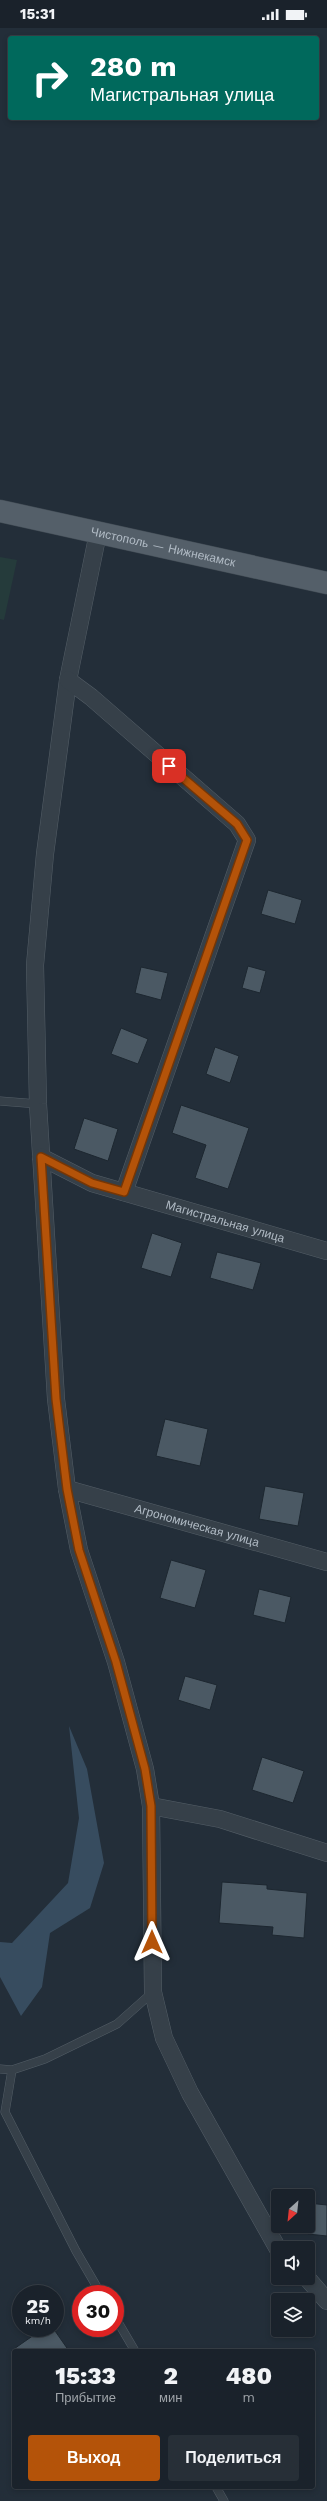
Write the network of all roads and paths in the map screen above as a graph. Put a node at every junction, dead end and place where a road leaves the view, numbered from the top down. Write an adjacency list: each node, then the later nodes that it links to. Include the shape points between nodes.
1 (0, 511): 2 (main road, Чистополь — Нижнекамск)
2 (98, 533): 3 (main road, Чистополь — Нижнекамск); 4 (street)
3 (327, 583)
4 (68, 680): 6 (street, via 45,854 35,965); 8 (street, via 237,824 247,840)
5 (0, 1101): 6 (lane)
6 (38, 1104): 7 (street)
7 (41, 1157): 8 (street, Магистральная улица, via 92,1183); 10 (street, via 56,1399)
8 (124, 1192): 9 (street, Магистральная улица)
9 (327, 1251)
10 (67, 1489): 11 (street, Агрономическая улица); 12 (street, via 79,1550 116,1662 145,1769)
11 (327, 1562)
12 (151, 1806): 13 (street, via 220,1819); 14 (street)
13 (327, 1853)
14 (152, 1992): 16 (lane, via 117,2024 45,2059); 17 (street, via 164,2038 190,2093)
15 (0, 2069): 16 (lane)
16 (12, 2070): 19 (lane, via 5,2112)
17 (273, 2241)
18 (316, 2283): 20 (street)
19 (96, 2285)
20 (327, 2301)
21 (124, 2332): 22 (lane)
22 (134, 2349)
23 (217, 2489): 24 (lane)
24 (224, 2501)

